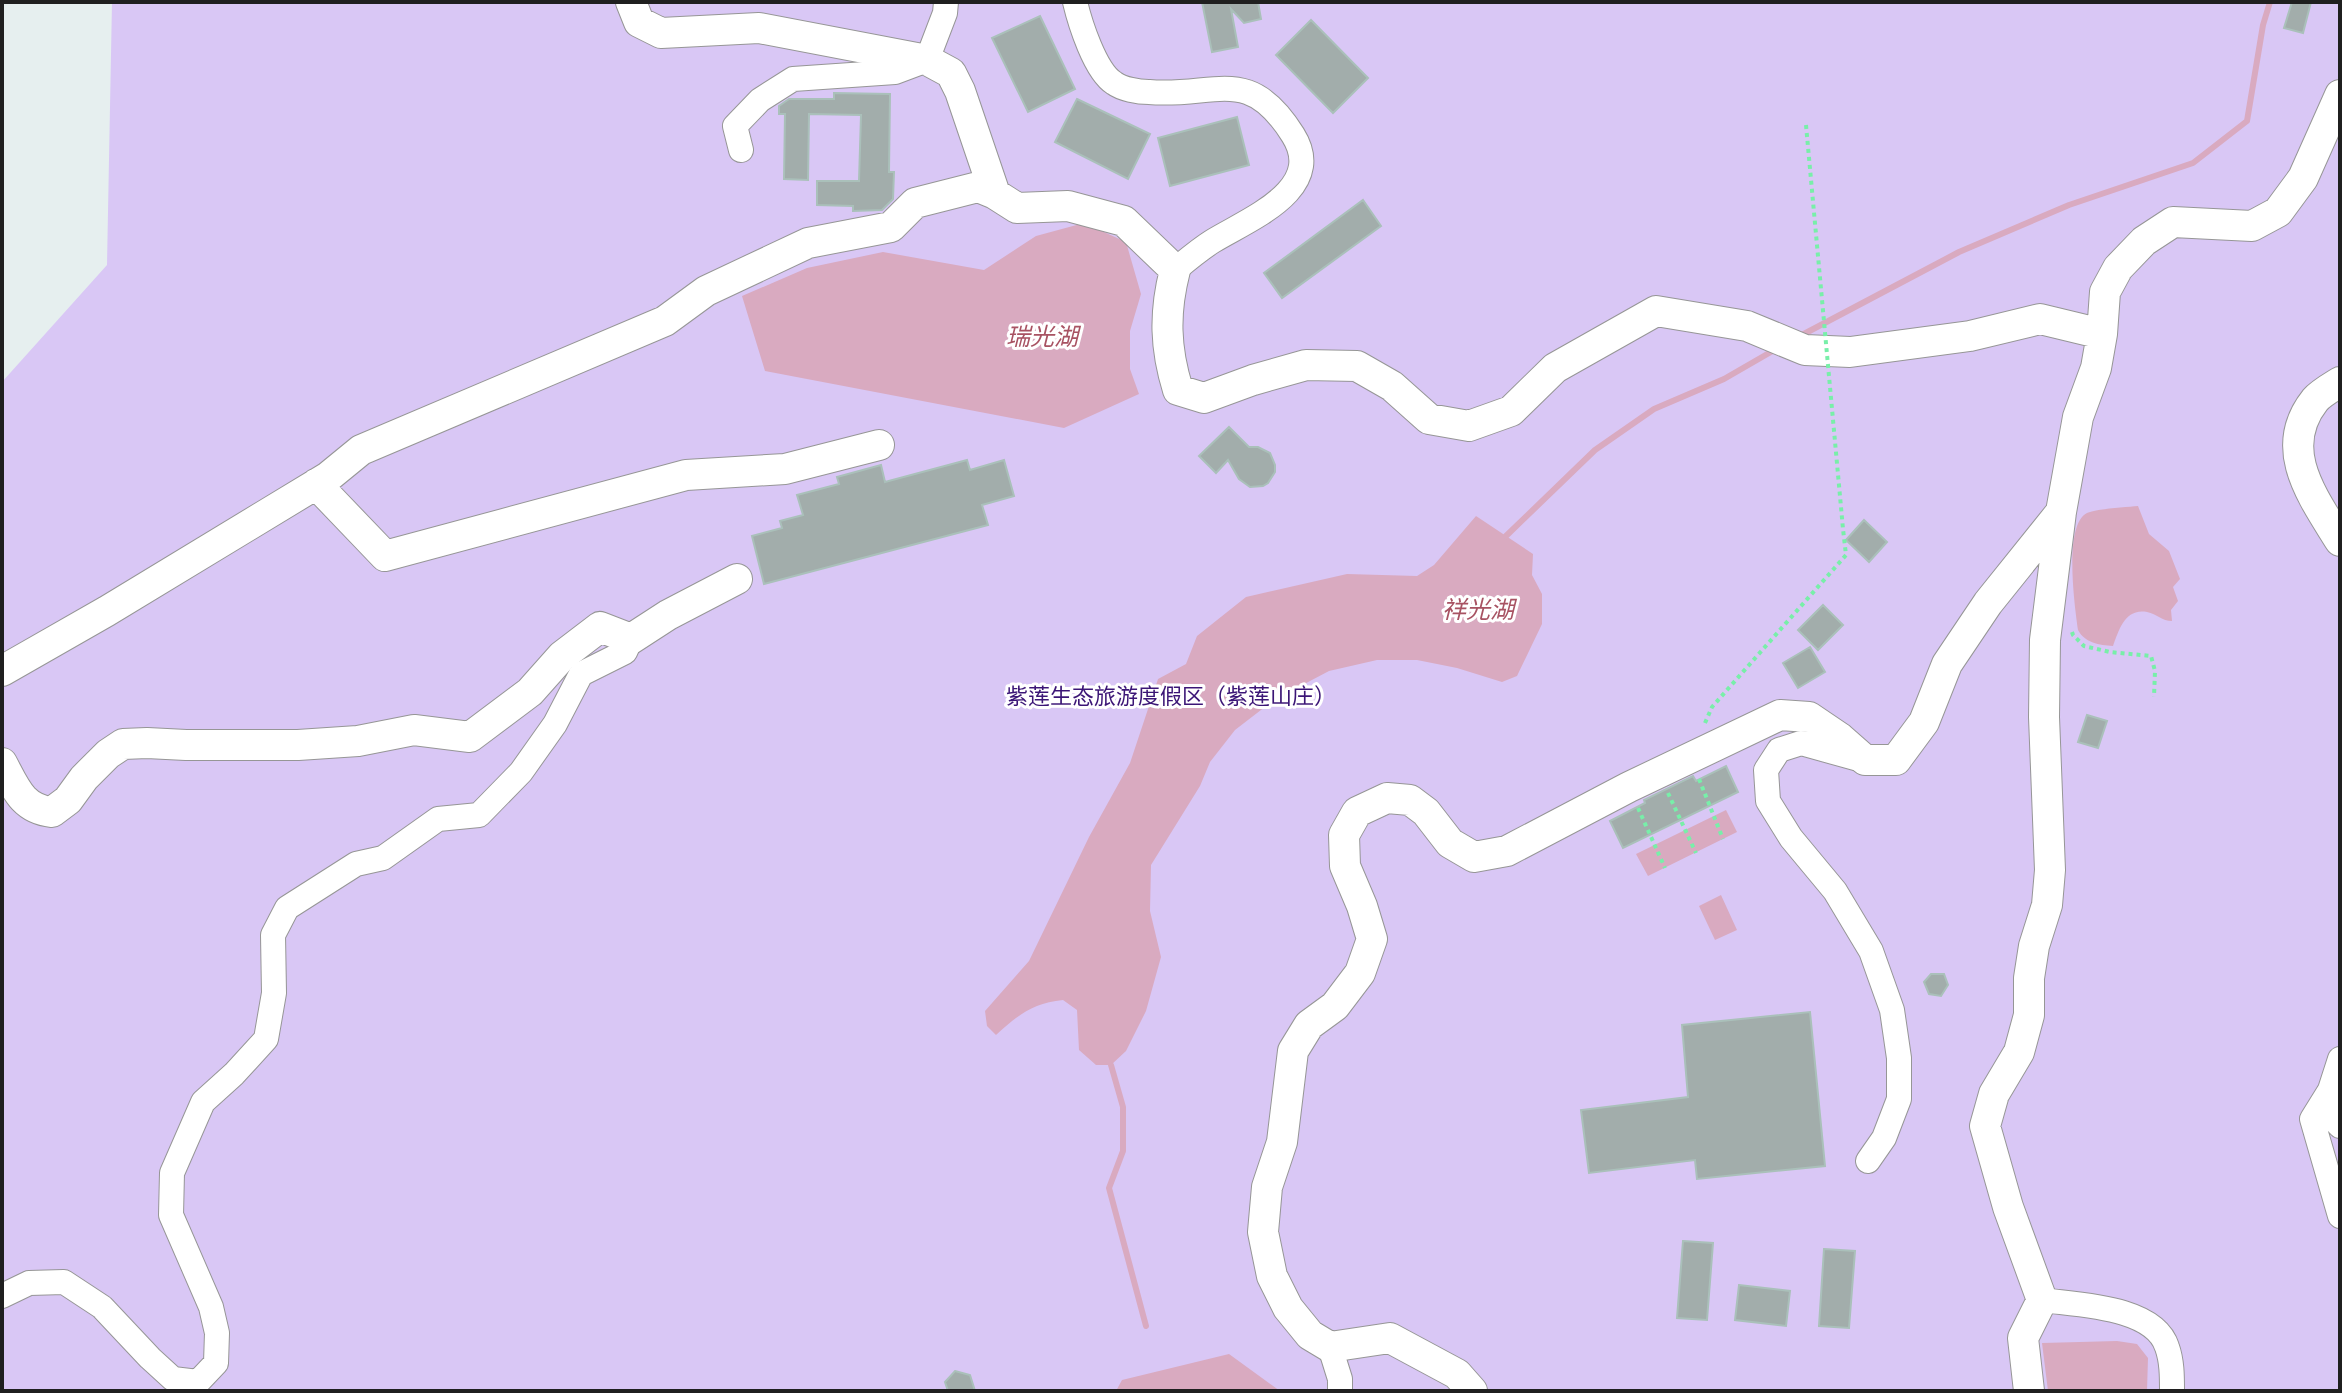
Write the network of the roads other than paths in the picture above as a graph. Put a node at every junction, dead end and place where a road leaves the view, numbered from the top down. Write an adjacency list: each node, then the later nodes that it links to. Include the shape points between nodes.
1 (631, 2): 4 (street, via 639,22 661,33 759,28)
2 (946, 2): 4 (street)
3 (1075, 2): 8 (street, via 1098,63 1113,83 1175,95 1215,88 1242,90 1266,101 1300,147 1299,173 1291,191)
4 (927, 60): 6 (street, via 895,72 793,79 760,100 735,126); 7 (street, via 951,73)
5 (2340, 95): 9 (street, via 2303,178 2278,212 2252,226 2173,222 2144,241 2118,268 2105,292)
6 (741, 150)
7 (995, 194): 8 (street, via 1017,208 1068,206 1124,221); 12 (street, via 978,187 915,203 891,227 808,243 706,291 665,321 361,450)
8 (1175, 270): 9 (street, via 1166,334 1178,390 1204,398 1306,365 1357,366 1392,386 1429,419 1469,426 1511,411 1555,368 1656,311 1747,326 1805,350 1850,352 1970,336 2040,319)
9 (2102, 334): 13 (street, via 2078,417)
10 (2340, 382): 14 (street, via 2316,398 2301,425 2296,449 2316,502)
11 (879, 445): 12 (street, via 785,469 686,475 385,556)
12 (316, 484): 17 (street)
13 (2061, 512): 18 (street, via 1947,664 1924,722 1896,760); 26 (street, via 2045,640 2047,905 2034,946 2029,1015 2019,1052 1994,1094 1985,1126)
14 (2340, 541)
15 (737, 579): 16 (street)
16 (631, 639): 19 (street, via 600,627 562,656 530,692 470,737 414,730 298,745 123,744 52,812 36,810 18,793); 25 (street, via 625,652 581,674 521,772 479,815 438,819 383,858 356,864 287,908 273,935 274,993 266,1039 203,1102 172,1173 171,1215 217,1333 216,1363 198,1382 173,1379 102,1307 64,1282 29,1283)
17 (2, 671)
18 (1865, 760): 23 (street, via 1801,743 1779,750 1766,770 1768,801 1835,891 1871,951 1892,1010 1899,1099 1884,1138); 27 (street, via 1809,717 1780,715 1507,851 1474,857 1450,843 1410,800 1387,798 1357,812 1344,835 1345,866 1372,939 1360,973 1335,1006 1309,1025 1293,1051 1282,1142 1267,1187 1263,1232 1272,1276 1288,1308 1310,1335)
19 (2, 763)
20 (2340, 1059): 21 (street)
21 (2330, 1090): 22 (street); 24 (street, via 2312,1119)
22 (2340, 1126)
23 (1868, 1161)
24 (2340, 1216)
25 (2, 1296)
26 (2042, 1300): 30 (street, via 2023,1338); 31 (street, via 2121,1311 2148,1323 2167,1343)
27 (1330, 1347): 28 (street); 29 (street, via 1390,1338 1457,1374)
28 (1340, 1391)
29 (1472, 1391)
30 (2029, 1391)
31 (2172, 1391)

